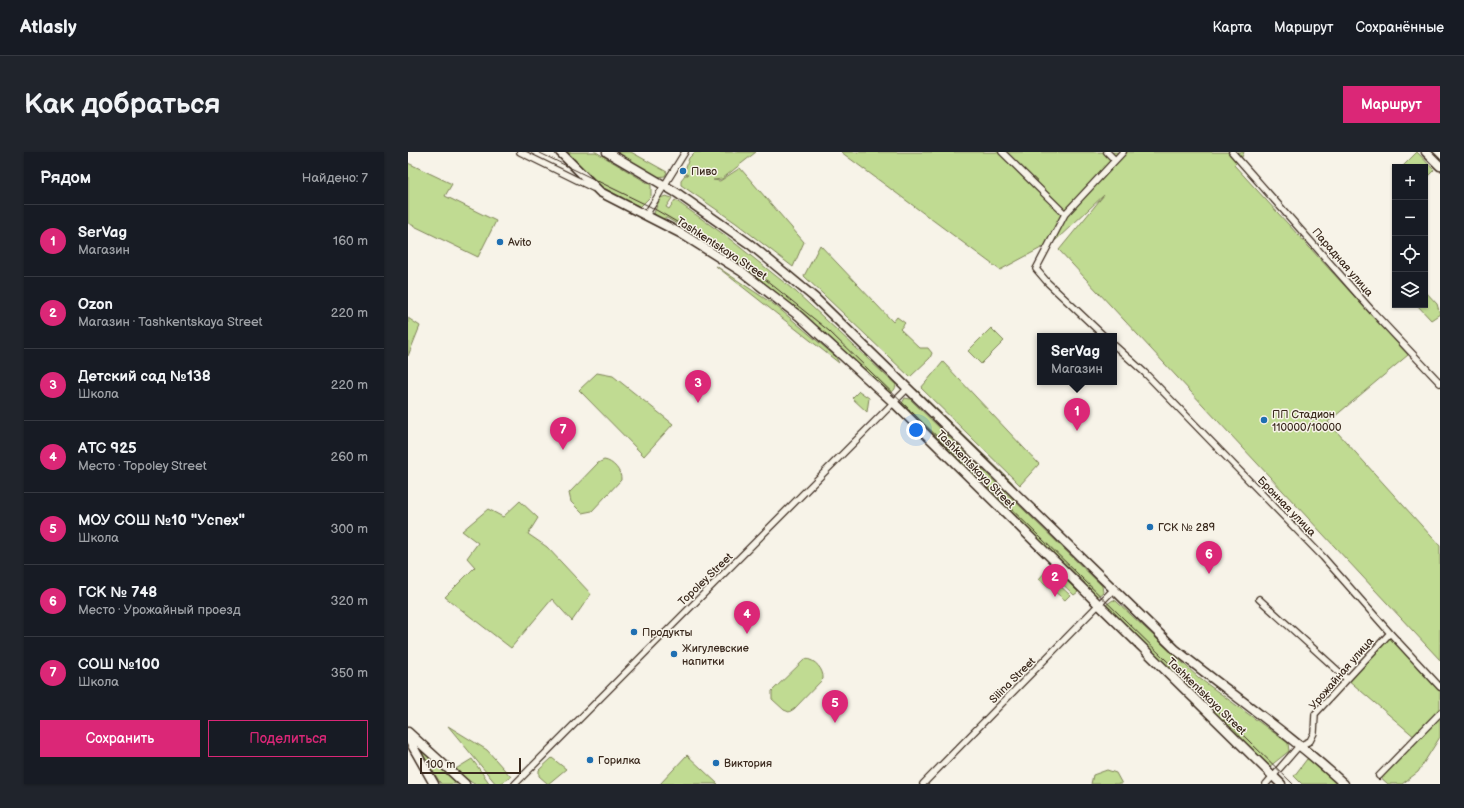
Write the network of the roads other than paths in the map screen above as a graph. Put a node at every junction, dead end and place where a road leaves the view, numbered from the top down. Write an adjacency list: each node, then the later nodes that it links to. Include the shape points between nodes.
1 (520, 152): 13 (street, Tashkentskaya Street)
2 (560, 152): 13 (main road)
3 (607, 152): 12 (main road, Tashkentskaya Street)
4 (685, 152): 12 (street)
5 (1002, 152): 14 (street)
6 (1107, 152): 10 (street)
7 (1123, 152): 10 (street)
8 (1232, 152): 18 (street, Парадная улица, via 1374,313)
9 (1426, 152): 11 (main road)
10 (1115, 160): 14 (street)
11 (1440, 166)
12 (665, 185): 15 (street); 19 (main road, Tashkentskaya Street, via 751,245 815,298)
13 (600, 192): 15 (main road, Tashkentskaya Street)
14 (1065, 214): 16 (street, via 1036,269)
15 (646, 215): 20 (main road, Tashkentskaya Street, via 741,271 799,316)
16 (1101, 333)
17 (1117, 348): 24 (street, Бронная улица, via 1162,390 1323,557)
18 (1440, 383)
19 (908, 388): 20 (street, Topoley Street); 21 (main road, Tashkentskaya Street)
20 (893, 402): 23 (main road, Tashkentskaya Street); 35 (street, Topoley Street)
21 (1114, 589): 23 (street, Silina Street); 30 (main road, Tashkentskaya Street, via 1175,649)
22 (1260, 599): 25 (street)
23 (1099, 605): 31 (main road, Tashkentskaya Street); 36 (street, Silina Street)
24 (1390, 634): 25 (street, Урожайная улица); 26 (street, Бронная улица)
25 (1347, 679): 30 (street, Урожайная улица, via 1315,714 1314,733 1310,741)
26 (1440, 687)
27 (1440, 713): 32 (street)
28 (408, 732): 34 (main road)
29 (408, 738): 33 (main road)
30 (1299, 746): 31 (street); 39 (main road, Tashkentskaya Street, via 1310,752)
31 (1273, 776): 37 (street); 38 (main road, Tashkentskaya Street)
32 (1379, 776)
33 (434, 784)
34 (465, 784)
35 (515, 784)
36 (923, 784)
37 (1266, 784)
38 (1281, 784)
39 (1344, 784)

